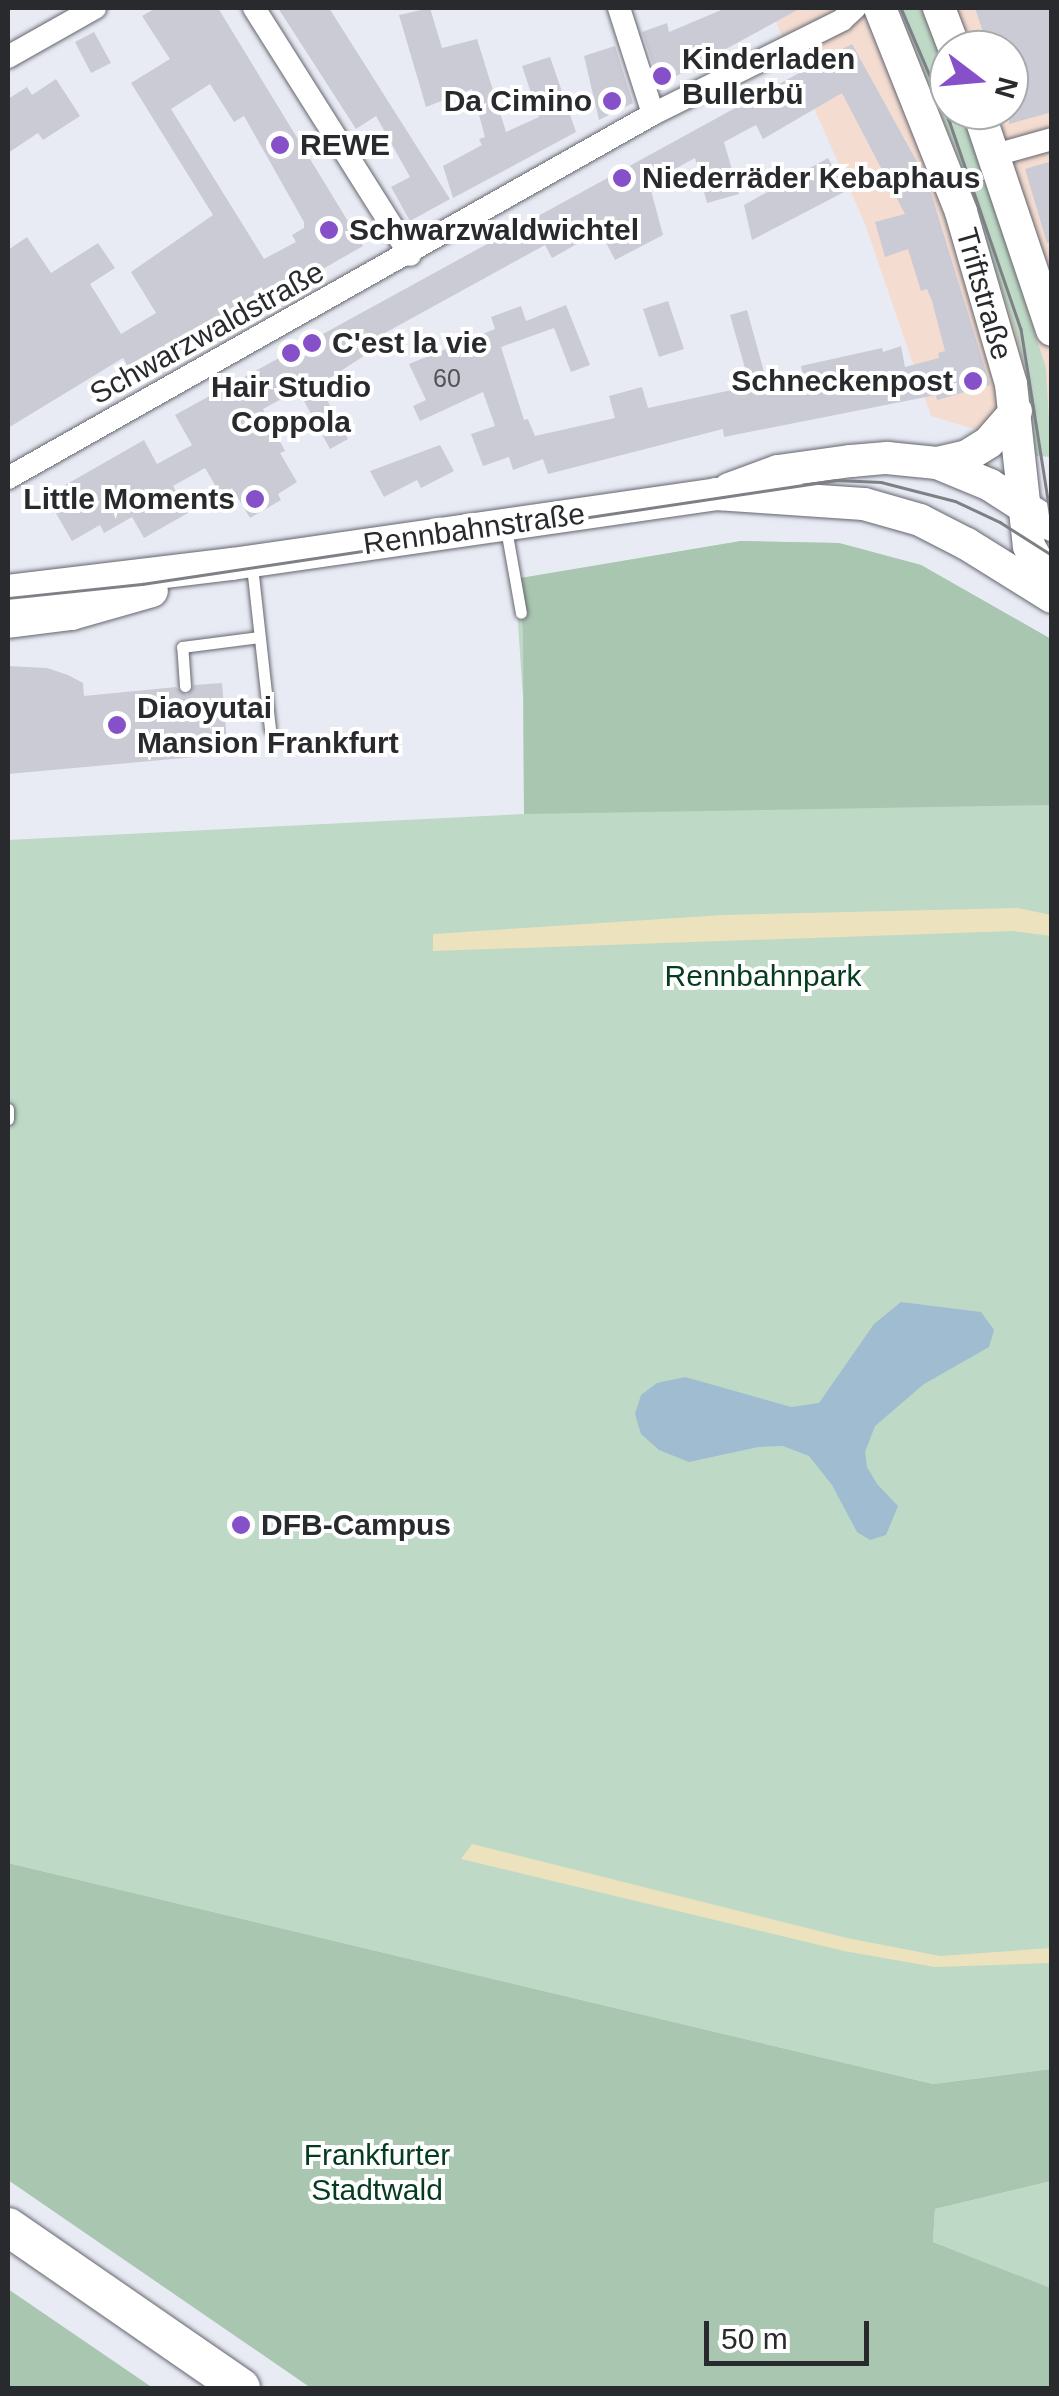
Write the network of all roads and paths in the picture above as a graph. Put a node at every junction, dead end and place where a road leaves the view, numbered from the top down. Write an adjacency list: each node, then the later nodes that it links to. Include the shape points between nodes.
1 (95, 8): 6 (street)
2 (254, 8): 11 (street)
3 (619, 8): 7 (street)
4 (854, 8): 7 (street, Schwarzwaldstraße, via 842,20)
5 (880, 8): 13 (main road, Triftstraße, via 961,212)
6 (8, 57)
7 (653, 114): 11 (street, Schwarzwaldstraße)
8 (986, 130): 10 (main road, Triftstraße)
9 (1052, 139): 10 (street)
10 (995, 155): 12 (main road, Triftstraße)
11 (410, 254): 15 (street, Schwarzwaldstraße)
12 (1052, 330)
13 (1016, 411): 14 (main road, via 968,456); 17 (main road, Triftstraße)
14 (937, 462): 16 (main road, Rennbahnstraße, via 888,458 778,471); 17 (main road, Rennbahnstraße)
15 (8, 478)
16 (716, 494): 18 (main road, Rennbahnstraße); 20 (main road, Rennbahnstraße, via 864,504 920,520)
17 (1021, 504): 19 (main road, Rennbahnstraße)
18 (505, 524): 21 (main road, Rennbahnstraße); 27 (lane)
19 (1044, 534): 20 (main road, via 997,552); 22 (main road)
20 (968, 544): 25 (main road, Rennbahnstraße)
21 (242, 563): 23 (main road, Rennbahnstraße); 26 (main road, Rennbahnstraße); 29 (lane)
22 (1052, 587)
23 (8, 591)
24 (8, 598): 26 (lane, via 89,591)
25 (1052, 598)
26 (118, 601): 28 (main road, Rennbahnstraße, via 66,620)
27 (521, 612)
28 (8, 622)
29 (259, 637): 30 (lane, via 182,646); 31 (lane)
30 (185, 686)
31 (270, 729)
32 (8, 1109): 33 (lane)
33 (8, 1119)
34 (8, 2226): 35 (main road)
35 (240, 2388)

